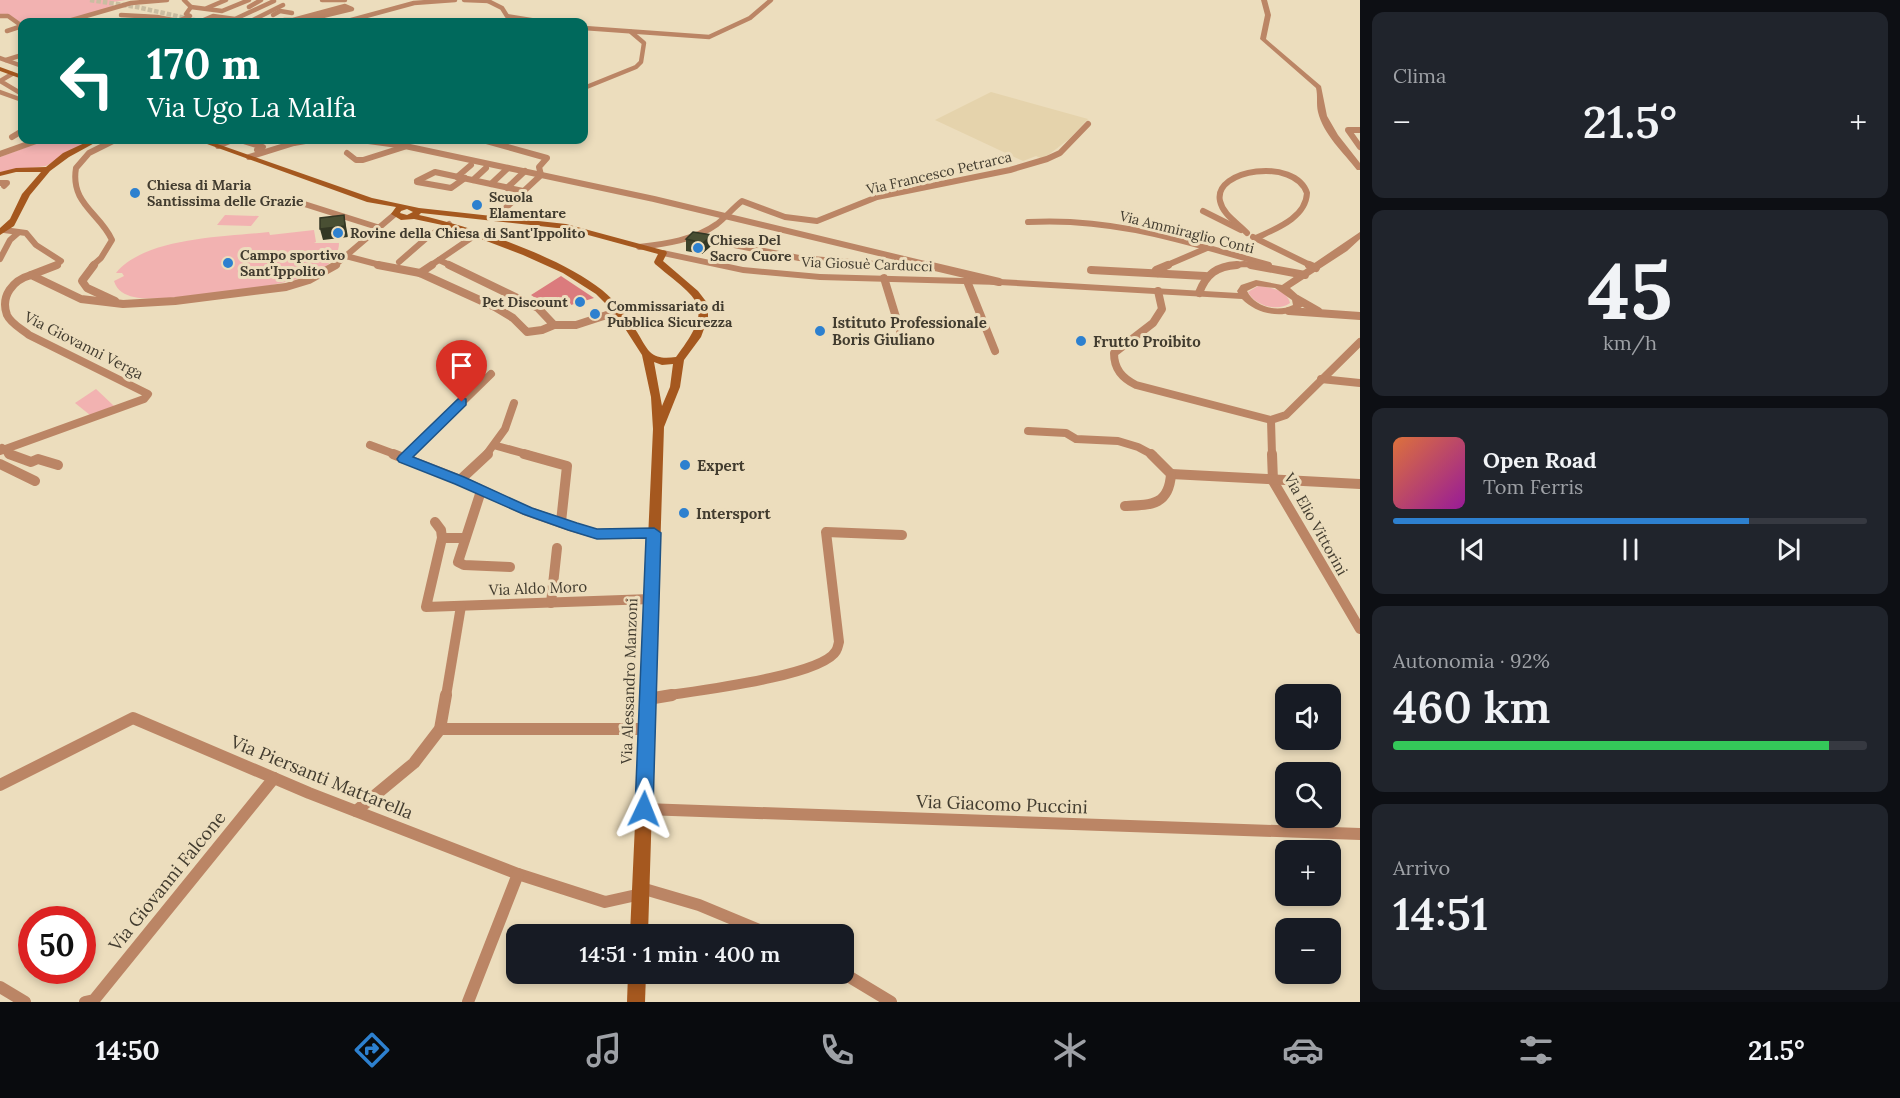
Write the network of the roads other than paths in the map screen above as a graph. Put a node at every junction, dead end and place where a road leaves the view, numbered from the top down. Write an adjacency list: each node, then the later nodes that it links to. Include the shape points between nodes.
1 (167, 0): 23 (street, via 131,3)
2 (184, 0): 15 (street)
3 (226, 0): 16 (street)
4 (236, 0): 17 (street)
5 (249, 0): 17 (street, via 222,11)
6 (261, 0): 22 (street)
7 (322, 0): 8 (street)
8 (345, 0)
9 (454, 0): 36 (street, via 414,3)
10 (464, 0): 11 (street)
11 (488, 0): 37 (street, via 507,16)
12 (771, 0): 40 (street, via 750,18 709,38)
13 (1264, 0): 73 (street, via 1269,18 1263,39 1319,87 1322,114)
14 (277, 2): 18 (street); 29 (street); 30 (street); 31 (street)
15 (191, 6): 16 (street); 26 (street, via 186,14 190,16)
16 (207, 8): 17 (street)
17 (214, 10)
18 (292, 13): 32 (street, via 280,11); 33 (street)
19 (121, 15): 21 (street)
20 (0, 16): 38 (street)
21 (147, 16): 24 (street); 25 (street)
22 (221, 17): 27 (street); 28 (street)
23 (79, 18)
24 (149, 18)
25 (159, 18)
26 (185, 18)
27 (208, 18)
28 (228, 18)
29 (237, 18)
30 (246, 18)
31 (255, 18)
32 (268, 18)
33 (287, 18)
34 (300, 18): 35 (street, via 345,6 352,9)
35 (315, 18)
36 (359, 18)
37 (519, 18)
38 (18, 23)
39 (588, 28): 40 (street)
40 (631, 31): 47 (street, via 644,43 641,62)
41 (18, 56): 42 (street)
42 (3, 59): 43 (street)
43 (18, 65)
44 (0, 69): 45 (main road)
45 (12, 74): 46 (main road); 49 (street, via 0,81)
46 (18, 76)
47 (588, 86)
48 (0, 92): 50 (street)
49 (18, 92)
50 (18, 99)
51 (1088, 124): 90 (street, Via Francesco Petrarca, via 1060,153 1047,159 877,197 817,221 785,217 742,201)
52 (1360, 130): 66 (street, via 1348,130)
53 (18, 133): 54 (street)
54 (12, 137)
55 (28, 144): 68 (street)
56 (88, 144): 74 (main road)
57 (105, 144): 127 (street, via 79,159 74,183 90,213 112,240 82,280 87,288)
58 (212, 144): 64 (main road)
59 (223, 144): 64 (street)
60 (253, 144): 69 (street, via 263,147)
61 (290, 144): 69 (street)
62 (394, 144): 65 (street)
63 (497, 144): 77 (street, via 547,158 539,167)
64 (218, 146): 69 (main road)
65 (405, 146): 67 (street, via 363,160); 72 (street)
66 (1360, 147)
67 (347, 153)
68 (0, 154)
69 (247, 156): 85 (main road)
70 (471, 165): 78 (street)
71 (486, 168): 80 (street)
72 (508, 168): 75 (street); 81 (street)
73 (1360, 168)
74 (49, 169): 76 (main road); 95 (main road, via 25,195 18,214)
75 (525, 171): 77 (street); 82 (street)
76 (0, 174)
77 (540, 175): 83 (street); 90 (street)
78 (457, 177): 79 (street); 79 (street, via 435,172 417,182 451,188)
79 (465, 178): 80 (street)
80 (473, 180): 81 (street)
81 (491, 184): 82 (street)
82 (507, 188): 83 (street)
83 (523, 191): 91 (street)
84 (298, 202): 94 (street)
85 (384, 204): 86 (main road); 89 (main road)
86 (405, 207): 88 (main road); 89 (main road)
87 (1203, 211): 97 (street)
88 (415, 213): 89 (main road); 91 (main road); 93 (main road)
89 (397, 214): 94 (street)
90 (724, 216): 99 (street, Via Francesco Petrarca, via 718,223); 121 (street)
91 (495, 218): 103 (main road, via 566,227)
92 (1028, 222): 104 (street, Via Ammiraglio Conti, via 1101,223)
93 (449, 224): 98 (main road); 109 (street)
94 (379, 226): 105 (street)
95 (2, 231): 96 (street)
96 (18, 233): 107 (street); 117 (street, via 26,233 36,245 61,261)
97 (1247, 233): 101 (street); 101 (street, via 1223,208 1220,190 1250,172 1277,172 1297,178 1307,194 1300,211)
98 (477, 234): 108 (street); 129 (main road, via 566,271 599,292)
99 (691, 235): 102 (street, Via Francesco Petrarca); 110 (street, via 799,258)
100 (1360, 235): 112 (street)
101 (1256, 238): 112 (street)
102 (672, 242): 103 (street, Via Francesco Petrarca); 106 (street)
103 (639, 247): 106 (main road)
104 (1207, 248): 111 (street, Via Ammiraglio Conti); 115 (street, via 1156,270)
105 (346, 256): 114 (street); 127 (street, via 321,275 293,285 170,302)
106 (660, 258): 119 (street, Via Giosuè Carducci, via 743,270); 137 (main road, via 703,304 704,318)
107 (0, 259)
108 (439, 260): 114 (street); 132 (street, via 538,308)
109 (399, 262)
110 (875, 264)
111 (1269, 265): 116 (street, Via Ammiraglio Conti); 118 (street, Via Ammiraglio Conti, via 1226,267)
112 (1316, 268): 116 (street)
113 (1091, 270): 115 (street)
114 (420, 273): 132 (street, via 495,307 527,332)
115 (1158, 273): 118 (street)
116 (1305, 274): 122 (street)
117 (31, 275): 127 (street, via 60,292 90,301); 149 (street, Via Giovanni Verga, via 9,284 4,292 3,306 13,323 29,335 148,394 144,399)
118 (1205, 276): 124 (street)
119 (884, 278): 120 (street, Via Giosuè Carducci); 133 (street)
120 (967, 281): 121 (street, Via Giosuè Carducci); 135 (street)
121 (999, 282): 123 (street, Via Giosuè Carducci)
122 (1284, 288): 125 (street, via 1256,283 1244,287); 126 (street)
123 (1158, 291): 124 (street); 144 (street, via 1162,309 1153,322 1114,354 1116,370 1136,385)
124 (1198, 293): 125 (street)
125 (1243, 296): 128 (street, via 1264,308)
126 (1297, 299): 128 (street, via 1298,306); 130 (street)
127 (117, 302)
128 (1289, 310): 130 (street)
129 (619, 311): 132 (street, via 568,328); 136 (main road)
130 (1326, 314): 131 (street)
131 (1360, 316)
132 (554, 325)
133 (903, 340)
134 (1360, 342): 139 (street)
135 (995, 351)
136 (647, 355): 137 (main road, via 662,362); 141 (main road)
137 (679, 360): 142 (main road)
138 (491, 374): 150 (street)
139 (1321, 379): 140 (street); 144 (street, via 1286,415)
140 (1360, 383)
141 (656, 398): 142 (main road); 145 (main road)
142 (669, 402): 145 (main road)
143 (514, 403): 148 (street)
144 (1271, 420): 156 (street, Via Elio Vittorini)
145 (659, 429): 162 (main road, Via Alessandro Manzoni)
146 (1028, 431): 153 (street, via 1128,444 1153,455)
147 (370, 445): 150 (street)
148 (497, 446): 154 (street); 161 (street, via 567,465)
149 (2, 449): 152 (street, via 31,462 38,459)
150 (404, 459): 154 (street)
151 (0, 464): 155 (street)
152 (58, 465)
153 (1171, 474): 156 (street); 159 (street, via 1170,489 1162,500)
154 (460, 480): 158 (street)
155 (34, 481)
156 (1273, 482): 157 (street); 171 (street, Via Elio Vittorini)
157 (1360, 484)
158 (481, 490): 161 (street); 165 (street)
159 (1125, 506)
160 (435, 522): 164 (street)
161 (561, 522): 162 (street, via 597,534)
162 (654, 533): 168 (main road, Via Alessandro Manzoni)
163 (902, 535): 172 (street, via 826,532 839,642 836,652 828,658 795,673)
164 (442, 538): 165 (street); 170 (street, Via Aldo Moro, via 426,607)
165 (465, 538): 167 (street, via 458,562)
166 (557, 548): 169 (street)
167 (510, 567)
168 (651, 599): 169 (street, Via Aldo Moro); 172 (main road, Via Alessandro Manzoni)
169 (551, 603): 170 (street, Via Aldo Moro)
170 (461, 606): 173 (street)
171 (1360, 629)
172 (648, 699): 174 (main road, Via Alessandro Manzoni)
173 (440, 729): 174 (street); 178 (street, via 414,763)
174 (647, 729): 177 (main road, Via Alessandro Manzoni)
175 (274, 778): 176 (street, Via Piersanti Mattarella, via 133,718); 178 (street, Via Piersanti Mattarella); 188 (street, Via Giovanni Falcone, via 94,1000)
176 (0, 785)
177 (644, 809): 179 (street, Via Giacomo Puccini); 181 (main road, Via Alessandro Manzoni)
178 (356, 811): 180 (street, Via Piersanti Mattarella)
179 (1360, 834)
180 (518, 874): 181 (street, Via Piersanti Mattarella, via 604,902); 189 (street)
181 (641, 891): 182 (main road, Via Alessandro Manzoni); 183 (street, via 699,904)
182 (639, 924)
183 (746, 924)
184 (854, 980): 191 (street)
185 (637, 984): 190 (main road)
186 (0, 987): 187 (street)
187 (25, 1002)
188 (85, 1002)
189 (468, 1002)
190 (636, 1002)
191 (891, 1002)

